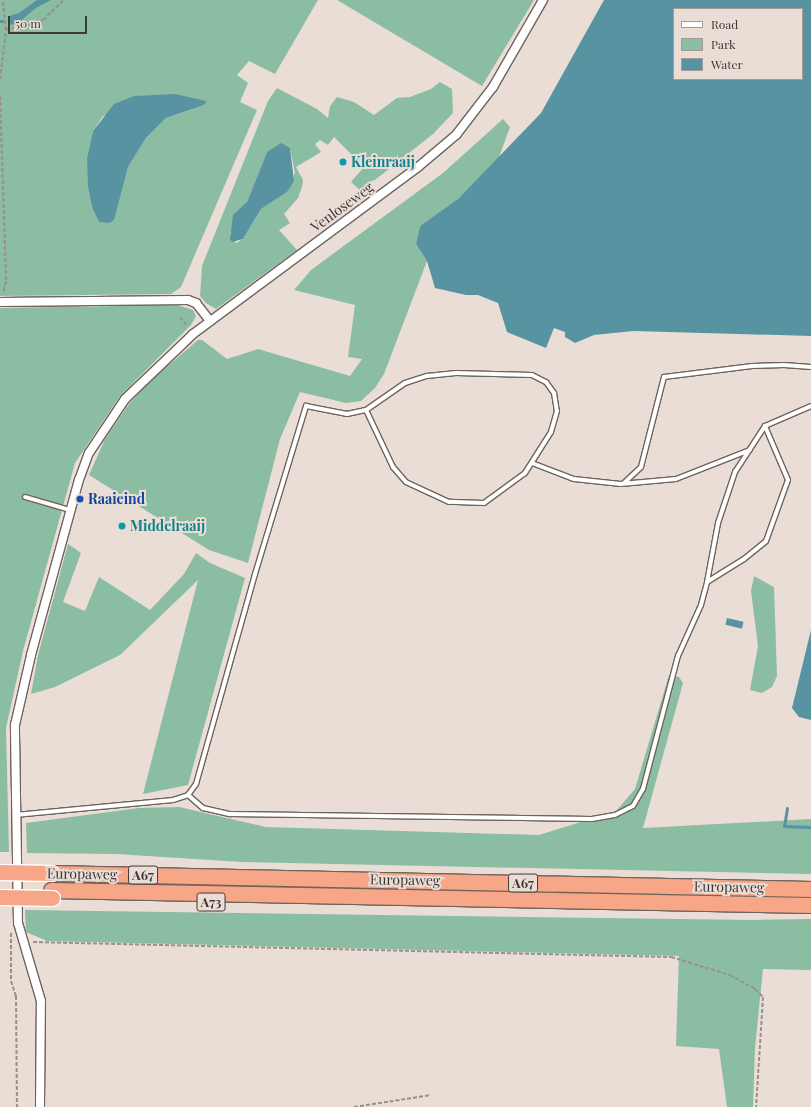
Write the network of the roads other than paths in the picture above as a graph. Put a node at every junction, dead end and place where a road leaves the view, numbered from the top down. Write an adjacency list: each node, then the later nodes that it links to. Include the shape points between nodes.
1 (543, 0): 3 (street, Venloseweg, via 493,87 456,135 418,167)
2 (0, 302): 3 (street, via 188,300 196,303)
3 (210, 321): 12 (street, via 125,399 110,418 89,453)
4 (811, 367): 10 (lane, via 784,364 752,366 664,377 641,467)
5 (811, 406): 7 (lane)
6 (366, 410): 9 (lane, via 393,467 406,482 449,502 484,504 525,474); 9 (lane, via 405,384 427,376 456,373 532,375 546,382 554,393 557,411 551,432); 14 (lane, via 347,414 306,406 196,784)
7 (766, 426): 8 (lane); 13 (lane, via 788,480 766,541 744,559)
8 (750, 450): 10 (lane, via 676,479); 13 (lane, via 735,472 718,523)
9 (532, 463): 10 (lane, via 574,479)
10 (624, 483)
11 (25, 497): 12 (lane)
12 (70, 510): 15 (street, via 15,725)
13 (707, 582): 14 (lane, via 701,605 678,656 642,789 633,806 615,815 592,818 230,814 203,808)
14 (188, 795): 15 (lane, via 173,800)
15 (15, 815): 22 (street, via 18,923 41,1002)
16 (0, 872): 18 (highway, Europaweg / A67, bridge)
17 (0, 889): 19 (highway, Europaweg / A67)
18 (811, 889)
19 (52, 894): 20 (highway, bridge); 21 (highway, Europaweg / A67, via 368,896)
20 (0, 897)
21 (811, 905)
22 (40, 1107)

